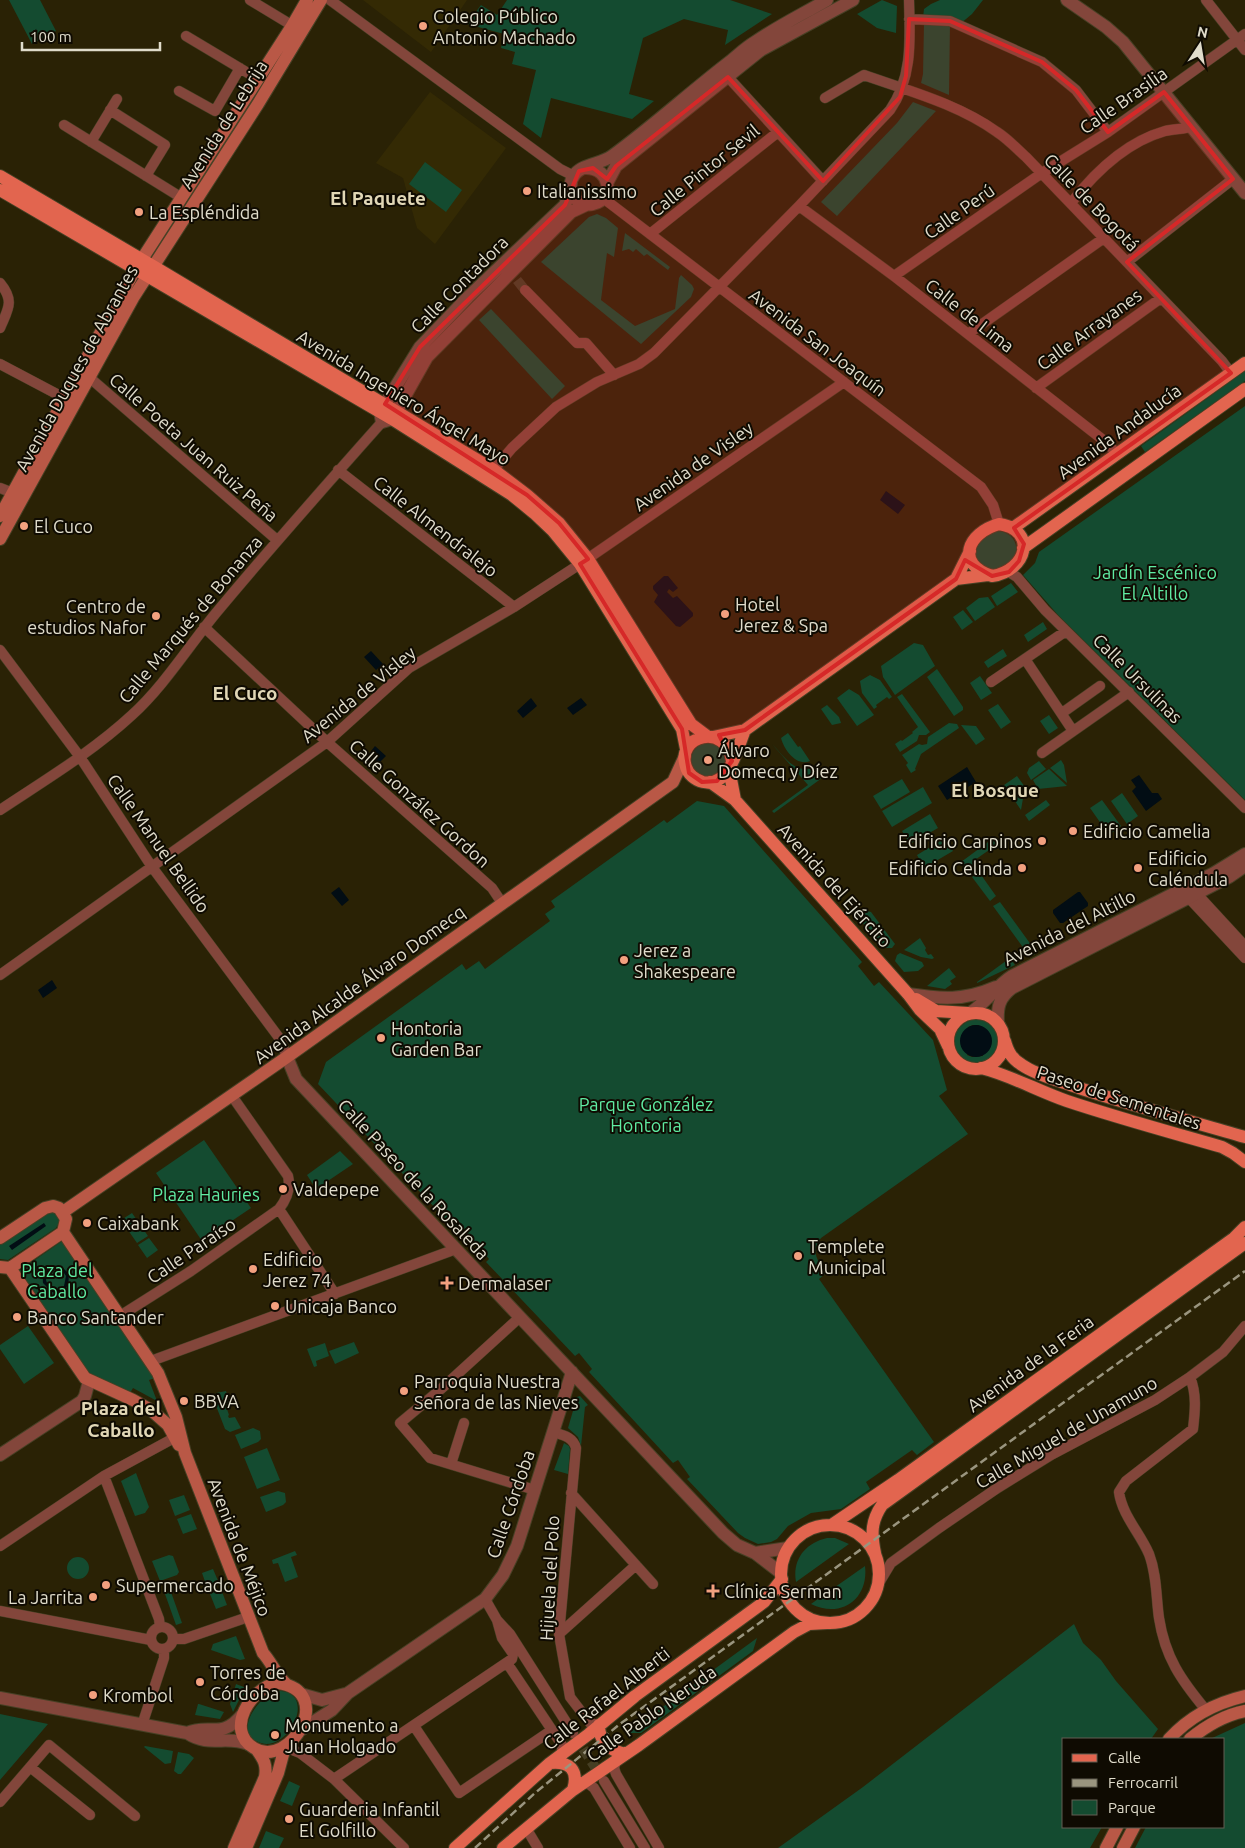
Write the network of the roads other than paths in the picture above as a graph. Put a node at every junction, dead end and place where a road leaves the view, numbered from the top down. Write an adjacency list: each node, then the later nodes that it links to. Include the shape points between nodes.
1 (250, 0): 11 (street)
2 (307, 0): 11 (main road)
3 (321, 0): 11 (main road, Avenida de Lebrija)
4 (330, 0): 33 (street, via 560,169)
5 (827, 0): 29 (street, via 755,42 610,157)
6 (853, 0): 16 (street, via 761,50)
7 (909, 0): 10 (street)
8 (1067, 0): 20 (street, via 1100,22 1122,42)
9 (1206, 0): 13 (street)
10 (909, 20): 18 (street); 27 (street, via 950,22 1042,62 1076,90)
11 (297, 29): 17 (main road, Avenida de Lebrija); 48 (main road, Avenida de Lebrija, via 258,104)
12 (186, 36): 15 (street)
13 (1241, 37): 14 (street); 20 (street, Calle Brasilia)
14 (1245, 50)
15 (240, 68): 17 (street); 19 (street, via 215,111)
16 (728, 77): 26 (street); 36 (street, via 616,166)
17 (258, 79): 40 (main road, Avenida de Lebrija)
18 (903, 88): 21 (street, Calle de Bogotá, via 864,75); 30 (street, Calle de Bogotá, via 969,115 998,132); 35 (street, via 890,110)
19 (179, 90)
20 (1164, 92): 25 (street); 27 (street, Calle Brasilia)
21 (825, 98)
22 (117, 99): 23 (street)
23 (110, 110): 28 (street); 32 (street, via 165,145)
24 (64, 126): 28 (street)
25 (1192, 127): 34 (street); 42 (street, via 1166,131 1139,141 1090,179)
26 (778, 132): 35 (street); 45 (street, Calle Pintor Sevil)
27 (1108, 132): 30 (street, Calle Brasilia)
28 (91, 142): 32 (street)
29 (586, 168): 33 (street); 36 (street, via 599,171)
30 (1042, 173): 42 (street, Calle de Bogotá); 49 (street, Calle Perú)
31 (0, 176): 48 (main road, Avenida Ingeniero Ángel Mayo)
32 (146, 176): 40 (street)
33 (574, 176): 37 (street)
34 (1234, 179): 39 (street); 47 (street)
35 (822, 181): 44 (street)
36 (607, 183): 41 (street)
37 (571, 189): 43 (street, via 577,200); 65 (street, Calle Contadora, via 565,205 420,347)
38 (0, 190): 48 (main road, Avenida Ingeniero Ángel Mayo)
39 (1245, 193)
40 (182, 198): 48 (main road, Avenida de Lebrija)
41 (603, 198): 43 (street); 45 (street, Avenida San Joaquín)
42 (1071, 203): 46 (street, Calle de Bogotá)
43 (588, 204): 65 (street, Calle Contadora, via 571,212 513,276 427,357)
44 (799, 206): 49 (street, Calle de Lima); 51 (street)
45 (650, 234): 51 (street, Avenida San Joaquín)
46 (1104, 238): 47 (street, Calle de Bogotá); 55 (street)
47 (1127, 262): 53 (street, Calle de Bogotá)
48 (144, 268): 60 (main road, Avenida Duques de Abrantes); 64 (main road, Avenida Duques de Abrantes); 65 (main road, Avenida Ingeniero Ángel Mayo)
49 (894, 276): 55 (street, Calle de Lima)
50 (0, 283): 54 (street, via 10,302)
51 (720, 287): 59 (street, via 654,353); 61 (street, Avenida San Joaquín)
52 (525, 290): 59 (street, via 577,343 586,344)
53 (1161, 298): 58 (street, Calle de Bogotá); 62 (street, Calle Arrayanes)
54 (0, 328)
55 (968, 334): 62 (street, Calle de Lima)
56 (1245, 363): 58 (main road, Avenida Andalucía)
57 (0, 364): 64 (street)
58 (1231, 373): 66 (main road, Avenida Andalucía)
59 (614, 375): 68 (street, via 556,406)
60 (90, 378): 64 (main road, Avenida Duques de Abrantes); 75 (street, Calle Poeta Juan Ruiz Peña)
61 (844, 382): 72 (street, Avenida San Joaquín, via 981,487 993,505); 78 (street, Avenida de Visley)
62 (1036, 388): 66 (street, Calle de Lima)
63 (1245, 389): 76 (main road)
64 (70, 401): 70 (main road, Avenida Duques de Abrantes)
65 (387, 414): 67 (street, Calle Marqués de Bonanza); 68 (main road, Avenida Ingeniero Ángel Mayo)
66 (1117, 454): 73 (main road, Avenida Andalucía)
67 (338, 470): 75 (street, Calle Marqués de Bonanza); 82 (street, Calle Almendralejo)
68 (490, 474): 78 (main road, Avenida Ingeniero Ángel Mayo, via 527,495 559,523)
69 (0, 488): 70 (street)
70 (18, 496): 71 (main road, Avenida Duques de Abrantes); 74 (main road, Avenida Duques de Abrantes)
71 (0, 516)
72 (999, 524): 73 (main road); 77 (main road, via 976,535)
73 (1013, 528): 76 (main road, via 1021,536)
74 (0, 539)
75 (277, 540): 83 (street, Calle Marqués de Bonanza)
76 (1023, 548): 79 (main road, via 1019,561)
77 (970, 551): 80 (main road, via 976,568); 81 (main road)
78 (584, 561): 82 (street, Avenida de Visley); 93 (main road, Avenida Ingeniero Ángel Mayo, via 690,724); 95 (main road, Avenida Ingeniero Ángel Mayo, via 682,729)
79 (1009, 572): 80 (main road); 84 (street, Calle Ursulinas)
80 (988, 575): 81 (main road)
81 (956, 579): 91 (main road)
82 (514, 607): 94 (street, Avenida de Visley, via 409,668)
83 (204, 627): 94 (street, Calle González Gordon); 97 (street, Calle Marqués de Bonanza, via 132,715)
84 (1066, 630): 86 (street); 89 (street, Calle Ursulinas)
85 (0, 650): 97 (street, Calle Manuel Bellido)
86 (1025, 659): 87 (street); 90 (street)
87 (991, 682)
88 (1100, 686): 90 (street)
89 (1129, 692): 92 (street); 102 (street, Calle Ursulinas)
90 (1062, 713): 92 (street)
91 (745, 730): 93 (main road); 98 (main road)
92 (1073, 731): 96 (street)
93 (710, 736): 95 (main road, via 696,740); 98 (main road, via 724,742)
94 (327, 742): 106 (street, Avenida de Visley); 108 (street, Calle González Gordon, via 488,885)
95 (686, 752): 99 (main road, Avenida Alcalde Álvaro Domecq); 100 (main road, via 689,773)
96 (1042, 752)
97 (80, 757): 103 (street, Calle Marqués de Bonanza); 106 (street, Calle Manuel Bellido)
98 (731, 765): 100 (main road, via 724,777); 101 (main road)
99 (672, 782): 100 (main road); 108 (main road, Avenida Alcalde Álvaro Domecq)
100 (706, 782): 101 (main road, Avenida del Ejército)
101 (735, 800): 113 (main road, Avenida del Ejército)
102 (1245, 808)
103 (0, 810)
104 (1245, 854): 112 (street, Avenida del Altillo)
105 (1245, 866): 107 (street, Avenida del Altillo)
106 (152, 867): 111 (street, Avenida de Visley); 118 (street, Calle Manuel Bellido, via 280,1039)
107 (1192, 895): 109 (street); 110 (street); 115 (street, Avenida del Altillo, via 1012,988 998,1004)
108 (502, 903): 118 (main road, Avenida Alcalde Álvaro Domecq)
109 (1245, 946)
110 (1245, 958)
111 (0, 975)
112 (998, 986): 113 (street, via 975,995 952,998); 114 (street, Avenida del Altillo, via 984,1003)
113 (908, 994): 114 (main road, Avenida del Ejército, via 936,1011); 117 (main road, Avenida del Ejército, via 940,1029)
114 (970, 1013): 115 (main road, via 986,1015); 117 (main road, via 951,1027)
115 (998, 1023): 116 (main road)
116 (1004, 1041): 119 (main road, via 995,1062); 121 (main road, Paseo de Sementales, via 1014,1060 1057,1080)
117 (948, 1046): 119 (main road, via 960,1064)
118 (287, 1057): 120 (main road, Avenida Alcalde Álvaro Domecq); 129 (street, Calle Paseo de la Rosaleda, via 296,1080)
119 (981, 1068): 122 (main road, Paseo de Sementales, via 1095,1110 1222,1147)
120 (232, 1096): 123 (street, via 288,1176 288,1193); 124 (main road, Avenida Alcalde Álvaro Domecq)
121 (1245, 1137)
122 (1245, 1162)
123 (279, 1210): 131 (street); 132 (street, Calle Paraíso)
124 (64, 1212): 126 (main road); 127 (main road, via 52,1206 45,1208)
125 (1245, 1227): 148 (main road, Avenida de la Feria)
126 (63, 1232): 130 (main road); 132 (main road)
127 (0, 1238)
128 (1245, 1243): 152 (main road, Avenida de la Feria, via 882,1505 873,1525)
129 (456, 1248): 131 (street); 133 (street, Calle Paseo de la Rosaleda)
130 (5, 1267): 138 (main road)
131 (335, 1294): 135 (street)
132 (120, 1316): 135 (main road)
133 (520, 1317): 136 (street, Calle Paseo de la Rosaleda); 144 (street, via 400,1423 430,1458)
134 (1245, 1326): 137 (street, Calle Miguel de Unamuno, via 1223,1352)
135 (151, 1361): 142 (main road, via 176,1418)
136 (572, 1372): 140 (street, Calle Córdoba); 151 (street, Calle Paseo de la Rosaleda, via 723,1533 737,1545)
137 (1190, 1378): 155 (street, Calle Miguel de Unamuno, via 996,1489 890,1564); 175 (street, via 1194,1387 1193,1429 1126,1481 1119,1492 1120,1502 1151,1561 1159,1619 1172,1662 1180,1678)
138 (89, 1381): 141 (main road, via 151,1410 168,1425); 143 (street, via 82,1401)
139 (464, 1423): 144 (street)
140 (553, 1432): 146 (street, Calle Córdoba); 147 (street, Hijuela del Polo, via 570,1438 576,1448)
141 (174, 1438): 142 (main road); 145 (street)
142 (185, 1453): 159 (main road, Avenida de Méjico)
143 (0, 1455)
144 (451, 1464): 146 (street)
145 (104, 1476): 149 (street); 162 (street)
146 (535, 1490): 157 (street, Calle Córdoba, via 517,1546 503,1575)
147 (571, 1493): 153 (street); 163 (street, Hijuela del Polo)
148 (833, 1524): 150 (main road, via 807,1530); 152 (main road, via 858,1533)
149 (0, 1546)
150 (788, 1548): 151 (street); 154 (main road, via 782,1561)
151 (755, 1553): 154 (street, Calle Paseo de la Rosaleda)
152 (875, 1553): 155 (main road, via 880,1567)
153 (636, 1565): 156 (street); 163 (street)
154 (781, 1576): 161 (main road, via 788,1599 798,1611); 179 (main road, Calle Rafael Alberti, via 764,1602)
155 (879, 1582): 161 (main road, via 872,1602 863,1611 847,1620)
156 (653, 1584)
157 (485, 1599): 160 (street); 171 (street, Calle Córdoba)
158 (0, 1611): 165 (street)
159 (248, 1616): 164 (street, via 184,1639); 167 (main road, Avenida de Méjico)
160 (497, 1620): 168 (street, via 502,1638 513,1654); 184 (street, via 510,1634)
161 (826, 1623): 190 (main road, Calle Pablo Neruda, via 809,1624 798,1630)
162 (160, 1627): 164 (street, via 171,1632); 165 (street, via 152,1632)
163 (559, 1634): 179 (street, Hijuela del Polo, via 570,1697 590,1723)
164 (173, 1639): 166 (street)
165 (151, 1640): 166 (street, via 158,1648)
166 (164, 1649): 178 (street, via 164,1658)
167 (263, 1653): 169 (main road, Avenida de Méjico); 170 (main road, Avenida de Méjico, via 267,1676)
168 (506, 1663): 180 (street); 181 (street)
169 (286, 1684): 170 (main road); 172 (main road)
170 (264, 1688): 177 (main road, via 255,1695)
171 (348, 1693): 172 (street, Calle Córdoba, via 322,1700); 182 (street, Calle Córdoba, via 332,1710)
172 (301, 1694): 182 (main road, via 307,1709)
173 (1245, 1696): 175 (main road)
174 (0, 1698): 178 (street)
175 (1206, 1710): 185 (main road)
176 (1245, 1711): 186 (main road, via 1219,1720)
177 (242, 1715): 183 (street, via 229,1728); 187 (main road, via 241,1735)
178 (142, 1724): 183 (street)
179 (599, 1725): 189 (main road, Calle Rafael Alberti); 190 (main road, via 601,1738)
180 (414, 1726): 181 (street, via 459,1793); 193 (street)
181 (552, 1730): 189 (street, via 562,1745)
182 (299, 1731): 188 (main road)
183 (187, 1733): 187 (street, via 202,1740 232,1739)
184 (573, 1733)
185 (1170, 1738)
186 (1192, 1738)
187 (252, 1747): 188 (main road, via 267,1753); 202 (main road, via 264,1760 266,1769)
188 (285, 1747): 193 (street, via 300,1753); 203 (main road, via 278,1773)
189 (562, 1754): 191 (main road, Calle Rafael Alberti)
190 (621, 1758): 195 (main road, Calle Pablo Neruda); 210 (street, via 614,1768 616,1774)
191 (550, 1763): 195 (main road, via 565,1763); 205 (main road, Calle Rafael Alberti)
192 (30, 1767): 196 (street); 197 (street); 198 (street, via 49,1745)
193 (334, 1779): 204 (street)
194 (604, 1781): 209 (street)
195 (578, 1786): 199 (main road, Calle Pablo Neruda); 208 (street, via 589,1784 594,1788)
196 (0, 1802)
197 (90, 1815)
198 (135, 1816)
199 (526, 1828): 206 (main road, Calle Pablo Neruda); 207 (street)
200 (1116, 1828): 211 (main road)
201 (1133, 1828): 212 (main road)
202 (234, 1848)
203 (246, 1848)
204 (404, 1848)
205 (455, 1848)
206 (503, 1848)
207 (538, 1848)
208 (630, 1848)
209 (645, 1848)
210 (659, 1848)
211 (1106, 1848)
212 (1123, 1848)

